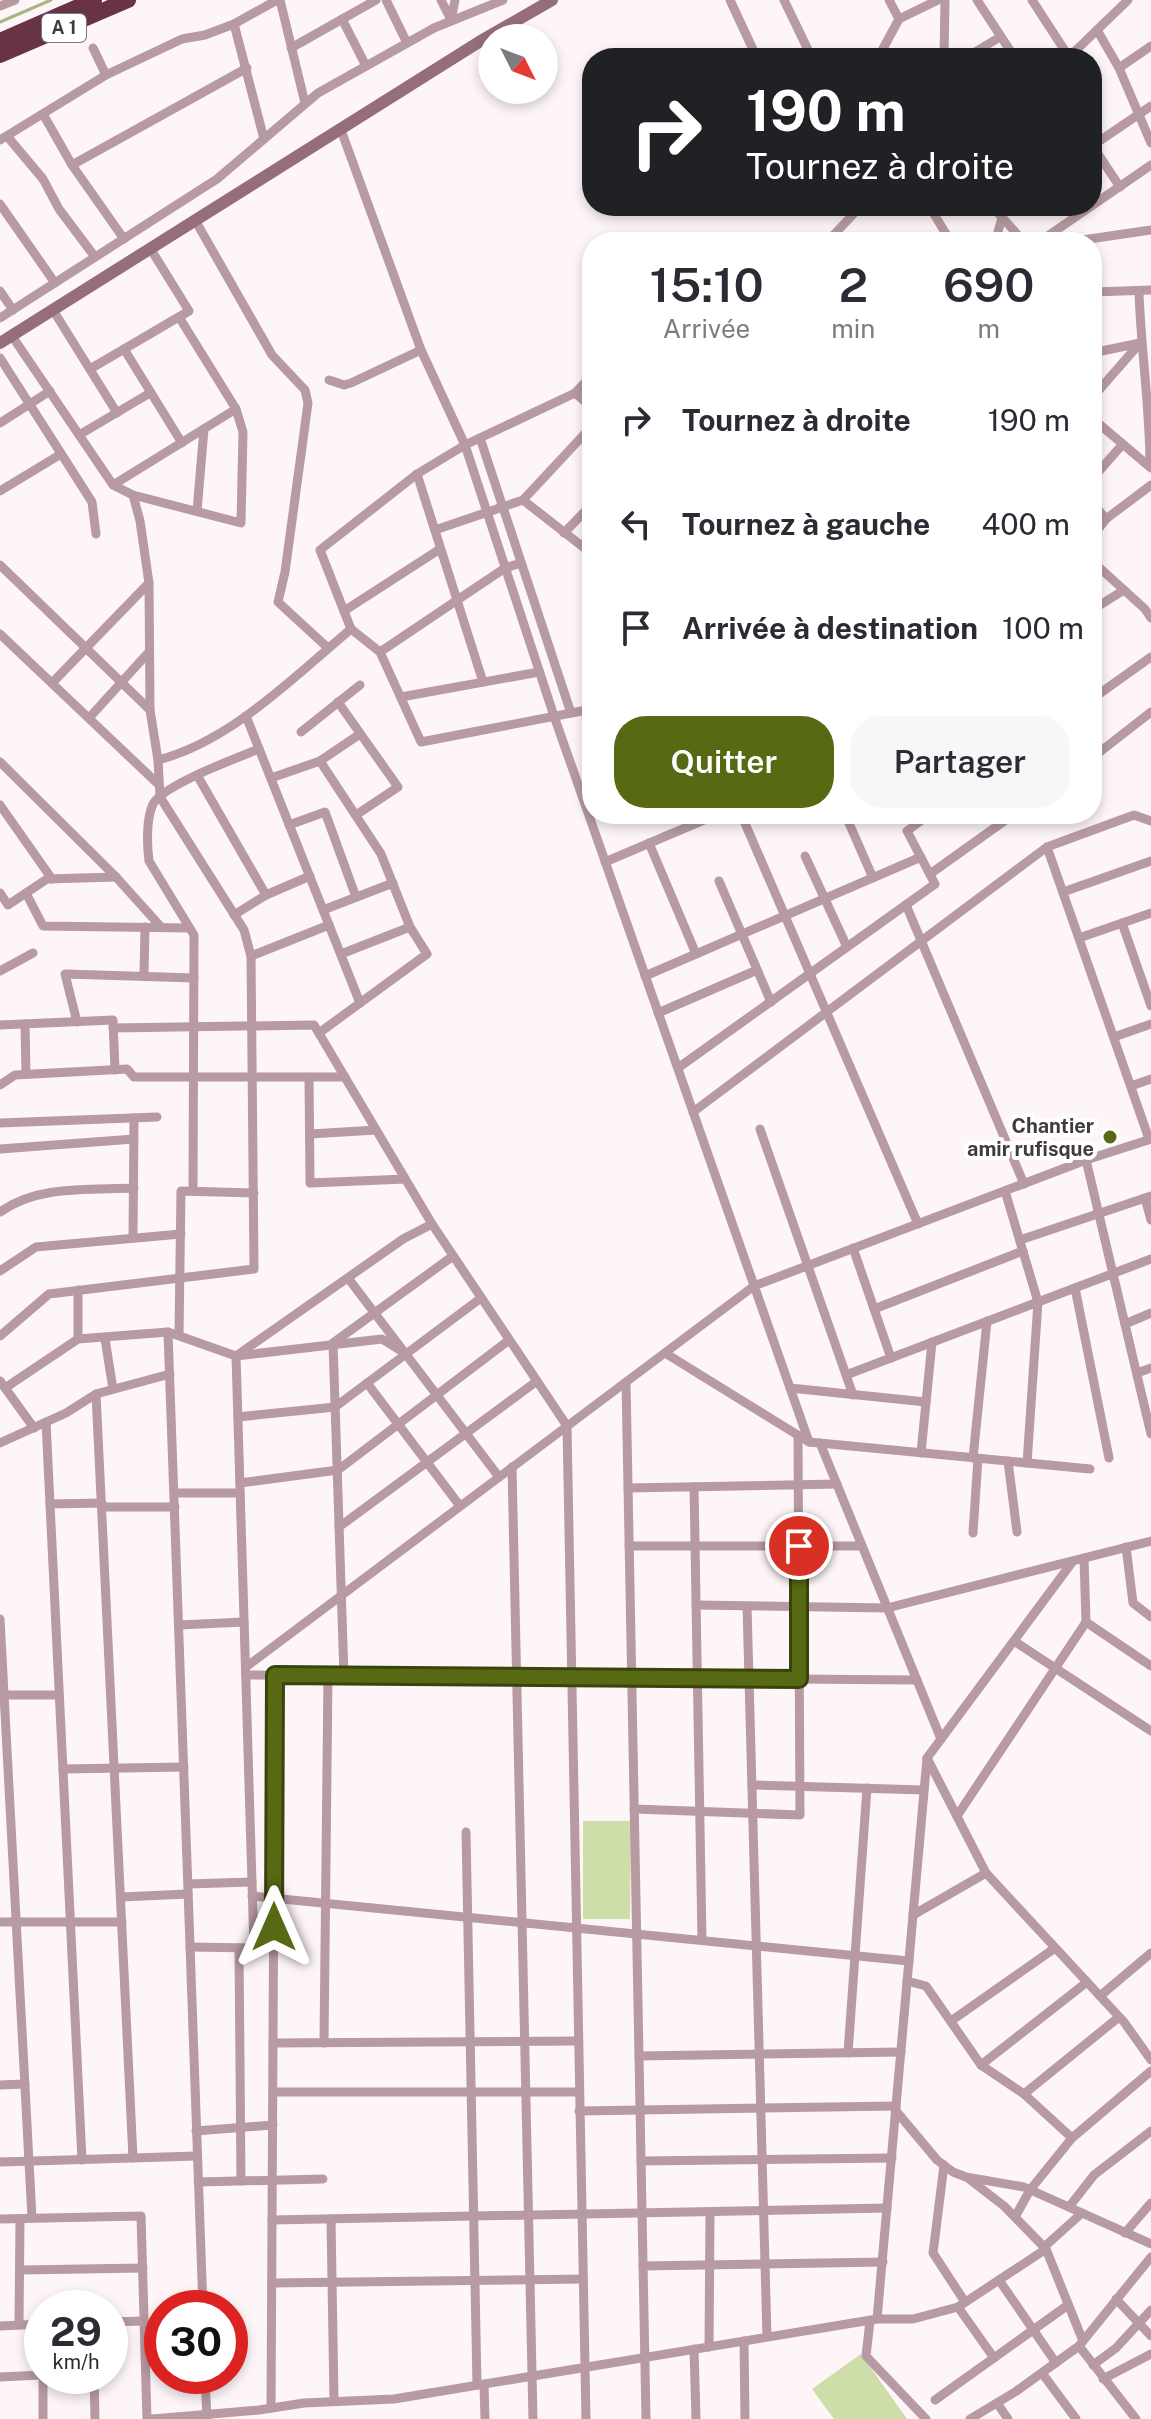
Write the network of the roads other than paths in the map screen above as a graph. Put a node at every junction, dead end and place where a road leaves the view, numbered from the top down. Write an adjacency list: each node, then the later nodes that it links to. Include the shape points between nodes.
1 (15, 0): 20 (street)
2 (94, 0): 27 (highway, A 1)
3 (128, 0): 40 (highway, A 1)
4 (278, 0): 24 (street); 31 (street)
5 (376, 0): 21 (street)
6 (386, 0): 28 (street)
7 (441, 0): 23 (street)
8 (455, 0): 23 (street)
9 (552, 0): 49 (street)
10 (730, 0): 32 (street)
11 (797, 0): 19 (street)
12 (889, 0): 22 (street)
13 (938, 0): 22 (street)
14 (945, 0): 35 (street)
15 (977, 0): 26 (street)
16 (1032, 0): 38 (street)
17 (499, 1): 23 (street)
18 (1126, 1): 25 (street)
19 (786, 4): 33 (street)
20 (0, 6)
21 (342, 19): 31 (street); 41 (street)
22 (899, 19): 34 (street)
23 (451, 20): 28 (street)
24 (234, 24): 42 (street); 44 (street, via 182,39)
25 (1097, 30): 39 (street); 43 (street)
26 (1000, 37): 36 (street); 37 (street)
27 (0, 41)
28 (407, 43): 41 (street)
29 (1151, 46): 43 (street)
30 (93, 48): 44 (street)
31 (291, 48): 45 (street)
32 (752, 48)
33 (807, 48)
34 (883, 48)
35 (944, 48)
36 (982, 48)
37 (1008, 48)
38 (1062, 48)
39 (1078, 48)
40 (0, 55)
41 (366, 66): 45 (street)
42 (247, 68): 51 (street); 55 (street)
43 (1119, 68): 48 (street)
44 (106, 75): 47 (street)
45 (305, 103): 51 (street)
46 (1151, 106): 48 (street)
47 (43, 114): 50 (street); 55 (street)
48 (1138, 115): 52 (street); 53 (street)
49 (341, 130): 63 (street); 85 (street)
50 (3, 138): 71 (street, via 43,179)
51 (264, 139): 69 (street, via 217,179)
52 (1102, 139)
53 (1151, 143)
54 (1102, 161): 57 (street)
55 (72, 165): 69 (street)
56 (1151, 165): 57 (street)
57 (1120, 187): 58 (street)
58 (1102, 199)
59 (0, 204): 72 (street)
60 (852, 216): 65 (street)
61 (1002, 216): 66 (street)
62 (1077, 216): 67 (street)
63 (195, 220): 70 (street); 142 (street, via 272,355 308,397 278,602)
64 (1151, 230): 68 (street)
65 (836, 232)
66 (1016, 232)
67 (1054, 232)
68 (1102, 237)
69 (124, 239): 71 (street)
70 (150, 248): 78 (street); 79 (street, via 189,311)
71 (95, 257): 72 (street)
72 (55, 283): 77 (street)
73 (1151, 290): 76 (street)
74 (0, 291): 77 (street)
75 (1102, 292): 76 (street)
76 (1139, 292): 83 (street)
77 (13, 310): 80 (street)
78 (53, 310): 81 (street); 88 (street)
79 (179, 317): 84 (street); 97 (street)
80 (0, 318)
81 (12, 336): 82 (street); 92 (street)
82 (0, 343)
83 (1140, 343): 86 (street); 91 (street); 109 (street, via 1150,415)
84 (124, 349): 88 (street); 93 (street)
85 (421, 350): 89 (street, via 351,383); 106 (street)
86 (1102, 351)
87 (0, 358): 96 (street)
88 (90, 369): 98 (street)
89 (329, 380)
90 (582, 386): 94 (street)
91 (1102, 387)
92 (50, 391): 96 (street); 102 (street)
93 (150, 393): 98 (street); 105 (street)
94 (575, 393): 95 (street); 104 (street)
95 (582, 399)
96 (30, 404): 99 (street); 108 (street)
97 (236, 409): 101 (street); 118 (street, via 243,432 241,523)
98 (117, 413): 102 (street)
99 (0, 423)
100 (1102, 427): 107 (street)
101 (204, 429): 105 (street); 118 (street)
102 (79, 435): 112 (street)
103 (582, 437): 116 (street)
104 (480, 438): 106 (street); 117 (street)
105 (182, 443): 112 (street)
106 (465, 445): 111 (street); 119 (street)
107 (1122, 445): 109 (street); 110 (street)
108 (61, 454): 114 (street); 126 (street, via 92,502)
109 (1150, 467)
110 (1102, 468)
111 (417, 474): 124 (street); 137 (street, via 320,550)
112 (113, 485): 115 (street)
113 (1151, 485): 122 (street)
114 (0, 491)
115 (133, 495): 118 (street); 133 (street)
116 (523, 500): 117 (street); 125 (street)
117 (503, 507): 119 (street); 129 (street)
118 (197, 511)
119 (487, 513): 124 (street); 131 (street)
120 (582, 514): 125 (street)
121 (1102, 514): 122 (street)
122 (1106, 519): 123 (street)
123 (1102, 524)
124 (435, 530): 128 (street)
125 (564, 533): 127 (street)
126 (96, 534)
127 (582, 546)
128 (440, 549): 135 (street); 137 (street)
129 (521, 563): 131 (street); 157 (street)
130 (0, 565): 141 (street)
131 (505, 568): 135 (street); 146 (street)
132 (1102, 570): 134 (street)
133 (149, 583): 141 (street); 144 (street)
134 (1124, 590): 136 (street); 138 (street)
135 (457, 601): 143 (street); 148 (street)
136 (1102, 604)
137 (344, 611): 139 (street)
138 (1151, 618)
139 (351, 629): 142 (street); 143 (street)
140 (0, 634): 149 (street)
141 (86, 648): 147 (street); 149 (street)
142 (328, 648): 158 (street)
143 (380, 652): 152 (street)
144 (149, 653): 147 (street); 154 (street)
145 (1151, 657): 151 (street)
146 (539, 672): 148 (street); 159 (street)
147 (121, 682): 154 (street); 160 (street)
148 (483, 682): 152 (street)
149 (52, 683): 160 (street)
150 (360, 685): 153 (street)
151 (1102, 692)
152 (401, 697): 159 (street, via 421,742)
153 (338, 702): 161 (street); 162 (street)
154 (150, 710): 165 (street)
155 (582, 711): 157 (street)
156 (1151, 712): 164 (street)
157 (571, 713): 159 (street)
158 (246, 716): 163 (street); 165 (street, via 179,755)
159 (554, 716): 171 (street)
160 (89, 718): 170 (street)
161 (301, 732)
162 (360, 734): 166 (street); 174 (street, via 398,787)
163 (259, 749): 168 (street); 169 (street)
164 (1102, 750)
165 (158, 760): 170 (street)
166 (320, 761): 169 (street); 174 (street)
167 (0, 762): 191 (street)
168 (197, 775): 172 (street); 199 (street)
169 (271, 778): 181 (street)
170 (157, 783): 172 (street)
171 (582, 796)
172 (160, 797): 205 (street); 212 (street, via 150,817 149,861)
173 (0, 805): 193 (street)
174 (356, 815): 195 (street)
175 (1151, 821): 184 (street, via 1134,815)
176 (592, 824): 188 (street)
177 (694, 824): 183 (street)
178 (745, 824): 206 (street)
179 (849, 824): 192 (street)
180 (1000, 824): 189 (street)
181 (289, 825): 190 (street); 200 (street, via 325,812)
182 (914, 825): 186 (street, via 907,831)
183 (649, 843): 188 (street); 219 (street)
184 (1047, 847): 196 (street); 215 (street)
185 (805, 856): 201 (street)
186 (921, 857): 189 (street); 192 (street)
187 (1151, 861): 196 (street)
188 (605, 862): 225 (street)
189 (930, 874): 202 (street, via 935,884)
190 (310, 876): 199 (street); 203 (street)
191 (116, 877): 193 (street); 210 (street)
192 (873, 878): 201 (street)
193 (52, 879): 198 (street)
194 (719, 881): 213 (street)
195 (393, 883): 200 (street); 211 (street)
196 (1063, 892): 214 (street)
197 (0, 893): 198 (street, via 8,905)
198 (26, 893): 209 (street, via 43,926)
199 (266, 895): 205 (street)
200 (356, 897): 203 (street)
201 (823, 900): 206 (street); 216 (street)
202 (906, 905): 215 (street); 216 (street)
203 (323, 910): 208 (street)
204 (1151, 913): 207 (street)
205 (234, 915): 220 (street)
206 (785, 916): 213 (street); 223 (street)
207 (1122, 923): 214 (street); 229 (street)
208 (329, 925): 218 (street); 220 (street)
209 (145, 927): 210 (street); 224 (street)
210 (161, 927): 212 (street)
211 (410, 927): 218 (street); 228 (street, via 427,954)
212 (188, 928): 226 (street, via 194,935)
213 (742, 935): 219 (street); 221 (street)
214 (1079, 938): 240 (street)
215 (921, 941): 230 (street); 263 (street)
216 (847, 947): 223 (street)
217 (33, 953): 222 (street)
218 (341, 954): 228 (street)
219 (696, 954): 225 (street)
220 (251, 956): 236 (street)
221 (757, 970): 227 (street); 231 (street)
222 (0, 971)
223 (810, 974): 227 (street); 230 (street)
224 (144, 976): 226 (street); 232 (street, via 65,974)
225 (645, 976): 231 (street)
226 (194, 978): 237 (street)
227 (771, 1002): 241 (street)
228 (360, 1003): 239 (street)
229 (1151, 1006)
230 (827, 1012): 251 (street); 273 (street)
231 (658, 1013): 241 (street)
232 (77, 1022): 233 (street); 238 (street, via 113,1020)
233 (25, 1024): 235 (street); 243 (street)
234 (1151, 1024): 240 (street)
235 (0, 1025)
236 (252, 1026): 237 (street); 239 (street, via 314,1025); 245 (street)
237 (193, 1027): 238 (street); 244 (street)
238 (113, 1028): 242 (street)
239 (319, 1033): 247 (street)
240 (1114, 1037): 250 (street)
241 (678, 1068): 251 (street)
242 (115, 1070): 243 (street); 244 (street, via 127,1069 134,1077)
243 (26, 1074): 249 (street)
244 (193, 1077): 245 (street); 265 (street)
245 (252, 1077): 246 (street); 267 (street)
246 (309, 1077): 247 (street); 257 (street)
247 (345, 1077): 256 (street)
248 (1151, 1079): 250 (street)
249 (0, 1085)
250 (1131, 1086): 259 (street)
251 (693, 1112): 286 (street)
252 (157, 1117): 253 (street)
253 (134, 1118): 254 (street); 258 (street)
254 (0, 1123)
255 (760, 1129): 281 (street)
256 (376, 1130): 257 (street); 262 (street)
257 (310, 1134): 262 (street, via 310,1183)
258 (134, 1139): 260 (street); 264 (street)
259 (1150, 1139): 261 (street)
260 (0, 1149)
261 (1086, 1160): 263 (street); 270 (street)
262 (405, 1179): 272 (street)
263 (1024, 1184): 266 (street)
264 (134, 1188): 269 (street, via 39,1193); 275 (street)
265 (193, 1191): 267 (street); 274 (street, via 181,1191)
266 (1005, 1191): 273 (street); 276 (street)
267 (254, 1193): 284 (street, via 254,1269)
268 (1148, 1197): 270 (street); 271 (street)
269 (0, 1212)
270 (1099, 1214): 276 (street); 283 (street)
271 (1151, 1220)
272 (432, 1224): 279 (street); 285 (street)
273 (918, 1224): 277 (street)
274 (181, 1234): 275 (street); 284 (street)
275 (133, 1237): 282 (street, via 36,1247)
276 (1020, 1240): 278 (street)
277 (853, 1248): 281 (street); 291 (street)
278 (1023, 1251): 290 (street); 291 (street)
279 (453, 1256): 289 (street); 292 (street)
280 (1151, 1259): 283 (street)
281 (808, 1265): 286 (street); 310 (street)
282 (0, 1271)
283 (1113, 1273): 287 (street); 295 (street)
284 (182, 1278): 288 (street); 296 (street)
285 (348, 1278): 292 (street); 305 (street)
286 (754, 1286): 303 (street); 315 (street)
287 (1075, 1288): 290 (street); 334 (street)
288 (78, 1290): 297 (street, via 49,1294); 298 (street)
289 (481, 1298): 300 (street); 304 (street)
290 (1038, 1302): 294 (street); 337 (street)
291 (874, 1309): 306 (street)
292 (375, 1313): 302 (street); 304 (street)
293 (1151, 1313): 295 (street)
294 (987, 1321): 301 (street); 333 (street)
295 (1125, 1324): 308 (street)
296 (174, 1334): 299 (street); 305 (street); 309 (street)
297 (0, 1336)
298 (78, 1339): 299 (street); 314 (street)
299 (105, 1339): 316 (street)
300 (509, 1340): 311 (street); 318 (street)
301 (932, 1342): 306 (street); 320 (street)
302 (333, 1343): 304 (street, via 382,1339); 305 (street); 321 (street)
303 (665, 1353): 312 (street); 329 (street)
304 (406, 1354): 313 (street); 318 (street)
305 (236, 1356): 322 (street)
306 (891, 1358): 310 (street)
307 (1151, 1368): 308 (street)
308 (1137, 1373): 328 (street)
309 (170, 1374): 316 (street); 347 (street)
310 (846, 1375): 319 (street)
311 (537, 1381): 325 (street); 327 (street)
312 (626, 1382): 325 (street); 346 (street)
313 (367, 1383): 321 (street); 324 (street)
314 (3, 1385): 326 (street)
315 (790, 1388): 319 (street); 331 (street)
316 (113, 1389): 317 (street)
317 (96, 1394): 323 (street); 349 (street)
318 (437, 1395): 324 (street); 327 (street)
319 (853, 1395): 320 (street)
320 (926, 1402): 332 (street)
321 (335, 1407): 322 (street); 340 (street)
322 (238, 1417): 345 (street)
323 (46, 1422): 326 (street); 348 (street)
324 (398, 1424): 336 (street); 340 (street)
325 (567, 1426): 338 (street); 380 (street)
326 (34, 1428): 330 (street)
327 (466, 1433): 336 (street); 341 (street)
328 (1151, 1434)
329 (798, 1435): 331 (street); 343 (street)
330 (0, 1443)
331 (815, 1443): 332 (street); 342 (street)
332 (921, 1453): 333 (street)
333 (975, 1458): 335 (street); 354 (street)
334 (1109, 1458)
335 (1008, 1461): 337 (street); 353 (street)
336 (427, 1462): 350 (street); 352 (street)
337 (1027, 1463): 339 (street)
338 (512, 1467): 341 (street); 379 (street)
339 (1090, 1469)
340 (338, 1470): 345 (street); 352 (street)
341 (499, 1477): 350 (street)
342 (837, 1484): 343 (street); 359 (street)
343 (798, 1485): 344 (street); 358 (street)
344 (694, 1487): 346 (street); 357 (street)
345 (240, 1488): 347 (street); 369 (street)
346 (628, 1488): 356 (street)
347 (175, 1493): 351 (street)
348 (50, 1504): 349 (street); 387 (street)
349 (102, 1505): 351 (street); 392 (street)
350 (460, 1506): 362 (street)
351 (175, 1507): 371 (street)
352 (339, 1527): 362 (street)
353 (1017, 1532)
354 (973, 1533)
355 (1151, 1541): 360 (street)
356 (629, 1546): 357 (street); 381 (street)
357 (695, 1546): 358 (street); 363 (street)
358 (799, 1546): 359 (street); 365 (street)
359 (862, 1546): 366 (street)
360 (1126, 1547): 361 (street); 367 (street, via 1133,1603)
361 (1078, 1559): 366 (street); 370 (street); 372 (street)
362 (342, 1595): 375 (street); 378 (street)
363 (696, 1605): 364 (street); 382 (street)
364 (747, 1606): 365 (street); 383 (street)
365 (799, 1607): 366 (street); 384 (street)
366 (887, 1608): 385 (street)
367 (1151, 1617)
368 (0, 1619): 386 (street)
369 (244, 1622): 371 (street); 375 (street)
370 (1086, 1622): 373 (street); 374 (street)
371 (179, 1625): 391 (street)
372 (1014, 1641): 374 (street); 389 (street)
373 (1151, 1666)
374 (1056, 1668): 388 (street); 401 (street)
375 (246, 1671): 376 (street); 404 (street)
376 (275, 1675): 377 (street); 408 (street)
377 (328, 1675): 378 (street); 409 (street)
378 (344, 1676): 379 (street)
379 (517, 1677): 380 (street); 415 (street)
380 (571, 1677): 381 (street); 417 (street)
381 (631, 1678): 382 (street); 398 (street)
382 (697, 1678): 383 (street); 399 (street)
383 (749, 1679): 384 (street); 394 (street)
384 (799, 1679): 385 (street); 395 (street)
385 (917, 1680): 389 (street)
386 (2, 1695): 387 (street); 413 (street)
387 (59, 1695): 393 (street)
388 (1151, 1731)
389 (941, 1739): 390 (street)
390 (927, 1758): 397 (street); 401 (street)
391 (184, 1767): 392 (street); 405 (street)
392 (115, 1768): 393 (street); 407 (street)
393 (63, 1769): 416 (street)
394 (752, 1785): 395 (street); 400 (street)
395 (800, 1786): 396 (street); 400 (street, via 800,1815)
396 (867, 1788): 397 (street); 425 (street)
397 (924, 1790): 410 (street)
398 (634, 1809): 399 (street); 418 (street)
399 (700, 1811): 400 (street); 419 (street)
400 (753, 1813): 420 (street)
401 (957, 1816): 403 (street)
402 (466, 1832): 411 (street)
403 (986, 1873): 410 (street); 423 (street)
404 (252, 1882): 405 (street); 406 (street)
405 (188, 1889): 407 (street); 421 (street)
406 (252, 1896): 408 (street); 422 (street, via 254,1948)
407 (121, 1897): 414 (street)
408 (274, 1898): 409 (street); 435 (street)
409 (326, 1903): 411 (street); 436 (street)
410 (913, 1915): 426 (street)
411 (468, 1917): 415 (street); 434 (street)
412 (0, 1922): 413 (street)
413 (16, 1922): 416 (street); 444 (street)
414 (122, 1922): 416 (street); 461 (street)
415 (522, 1922): 417 (street); 432 (street)
416 (70, 1923): 464 (street)
417 (576, 1927): 418 (street); 433 (street)
418 (637, 1933): 419 (street); 440 (street)
419 (702, 1940): 420 (street)
420 (756, 1946): 425 (street); 439 (street)
421 (190, 1947): 422 (street); 457 (street)
422 (239, 1948): 456 (street)
423 (1055, 1948): 428 (street); 431 (street)
424 (1151, 1953): 429 (street)
425 (855, 1956): 426 (street); 438 (street)
426 (909, 1961): 427 (street)
427 (907, 1981): 431 (street, via 926,1986); 437 (street)
428 (1087, 1982): 429 (street); 442 (street)
429 (1100, 1996): 430 (street)
430 (1119, 2017): 441 (street); 450 (street)
431 (951, 2021): 442 (street)
432 (525, 2041): 433 (street); 434 (street); 448 (street)
433 (578, 2041): 449 (street)
434 (470, 2042): 436 (street); 447 (street)
435 (273, 2043): 436 (street); 446 (street)
436 (324, 2043)
437 (901, 2052): 438 (street); 452 (street)
438 (848, 2053): 439 (street)
439 (759, 2054): 440 (street); 451 (street)
440 (639, 2056): 453 (street)
441 (1151, 2060)
442 (981, 2065): 450 (street)
443 (1151, 2071): 459 (street)
444 (25, 2084): 445 (street); 465 (street)
445 (0, 2085)
446 (273, 2092): 447 (street); 455 (street)
447 (471, 2092): 448 (street); 484 (street)
448 (526, 2092): 449 (street); 483 (street)
449 (579, 2092): 454 (street)
450 (1024, 2094): 459 (street)
451 (761, 2108): 452 (street); 453 (street); 463 (street)
452 (896, 2109): 462 (street); 468 (street)
453 (640, 2110): 454 (street); 466 (street)
454 (579, 2111): 482 (street)
455 (273, 2125): 456 (street); 471 (street)
456 (241, 2127): 457 (street); 472 (street)
457 (196, 2131): 460 (street)
458 (1151, 2131): 476 (street, via 1094,2175)
459 (1072, 2138): 474 (street)
460 (197, 2156): 461 (street); 473 (street)
461 (133, 2158): 464 (street)
462 (892, 2158): 463 (street); 477 (street)
463 (762, 2159): 466 (street); 478 (street)
464 (82, 2160): 465 (street)
465 (29, 2161): 467 (street); 486 (street)
466 (641, 2161): 480 (street)
467 (0, 2162)
468 (944, 2165): 469 (street); 509 (street, via 933,2253)
469 (966, 2177): 474 (street); 485 (street)
470 (323, 2179): 471 (street)
471 (272, 2180): 472 (street); 490 (street)
472 (241, 2181): 473 (street)
473 (198, 2182): 507 (street)
474 (1030, 2190): 476 (street); 485 (street)
475 (1151, 2203): 491 (street)
476 (1069, 2207): 481 (street)
477 (887, 2208): 478 (street); 495 (street)
478 (764, 2211): 479 (street); 496 (street)
479 (710, 2212): 480 (street); 497 (street)
480 (642, 2213): 482 (street); 498 (street)
481 (1082, 2213): 491 (street); 493 (street)
482 (581, 2214): 483 (street); 501 (street)
483 (528, 2215): 484 (street); 503 (street)
484 (474, 2216): 489 (street); 502 (street)
485 (1015, 2217): 493 (street)
486 (32, 2218): 488 (street); 499 (street, via 141,2216)
487 (0, 2219): 488 (street)
488 (20, 2219): 500 (street)
489 (331, 2219): 490 (street); 505 (street)
490 (272, 2220): 506 (street)
491 (1125, 2233): 492 (street)
492 (1151, 2244)
493 (1045, 2248): 504 (street); 510 (street)
494 (1151, 2257): 508 (street)
495 (883, 2262): 496 (street); 512 (street)
496 (765, 2264): 497 (street); 521 (street)
497 (709, 2265): 498 (street); 524 (street)
498 (643, 2266): 527 (street)
499 (143, 2268): 500 (street); 514 (street)
500 (20, 2270): 516 (street)
501 (583, 2279): 503 (street); 531 (street)
502 (475, 2280): 503 (street); 505 (street); 537 (street)
503 (530, 2280): 534 (street)
504 (999, 2280): 509 (street); 519 (street)
505 (332, 2282): 506 (street); 543 (street)
506 (272, 2283): 545 (street)
507 (202, 2290)
508 (1116, 2299): 515 (street); 523 (street)
509 (962, 2305): 512 (street, via 913,2319); 528 (street)
510 (1068, 2305): 519 (street); 523 (street)
511 (1151, 2310): 515 (street)
512 (874, 2320): 521 (street); 557 (street, via 866,2356)
513 (128, 2321): 514 (street)
514 (144, 2321)
515 (1141, 2323): 520 (street); 530 (street)
516 (19, 2325): 517 (street); 518 (street)
517 (24, 2325)
518 (0, 2326)
519 (1033, 2330): 528 (street); 529 (street)
520 (1151, 2336)
521 (767, 2337): 522 (street)
522 (744, 2341): 524 (street); 556 (street)
523 (1081, 2343): 529 (street); 530 (street)
524 (709, 2347): 525 (street)
525 (694, 2349): 527 (street); 555 (street)
526 (1151, 2354): 536 (street)
527 (645, 2357): 531 (street); 554 (street)
528 (994, 2358): 542 (street)
529 (1056, 2363): 532 (street)
530 (1093, 2365): 536 (street)
531 (584, 2367): 534 (street); 553 (street)
532 (1042, 2373): 544 (street); 560 (street)
533 (24, 2376): 535 (street)
534 (532, 2376): 537 (street); 552 (street)
535 (0, 2377)
536 (1103, 2379): 561 (street)
537 (480, 2384): 543 (street, via 394,2399); 551 (street)
538 (42, 2394): 548 (street)
539 (94, 2394): 549 (street)
540 (150, 2394): 550 (street)
541 (205, 2394): 547 (street)
542 (935, 2400)
543 (334, 2401): 545 (street)
544 (997, 2403): 558 (street); 559 (street)
545 (271, 2408): 546 (street)
546 (260, 2414): 547 (street)
547 (206, 2416): 550 (street)
548 (43, 2419)
549 (95, 2419)
550 (152, 2419)
551 (485, 2419)
552 (533, 2419)
553 (586, 2419)
554 (646, 2419)
555 (696, 2419)
556 (745, 2419)
557 (926, 2419)
558 (970, 2419)
559 (1008, 2419)
560 (1076, 2419)
561 (1136, 2419)

